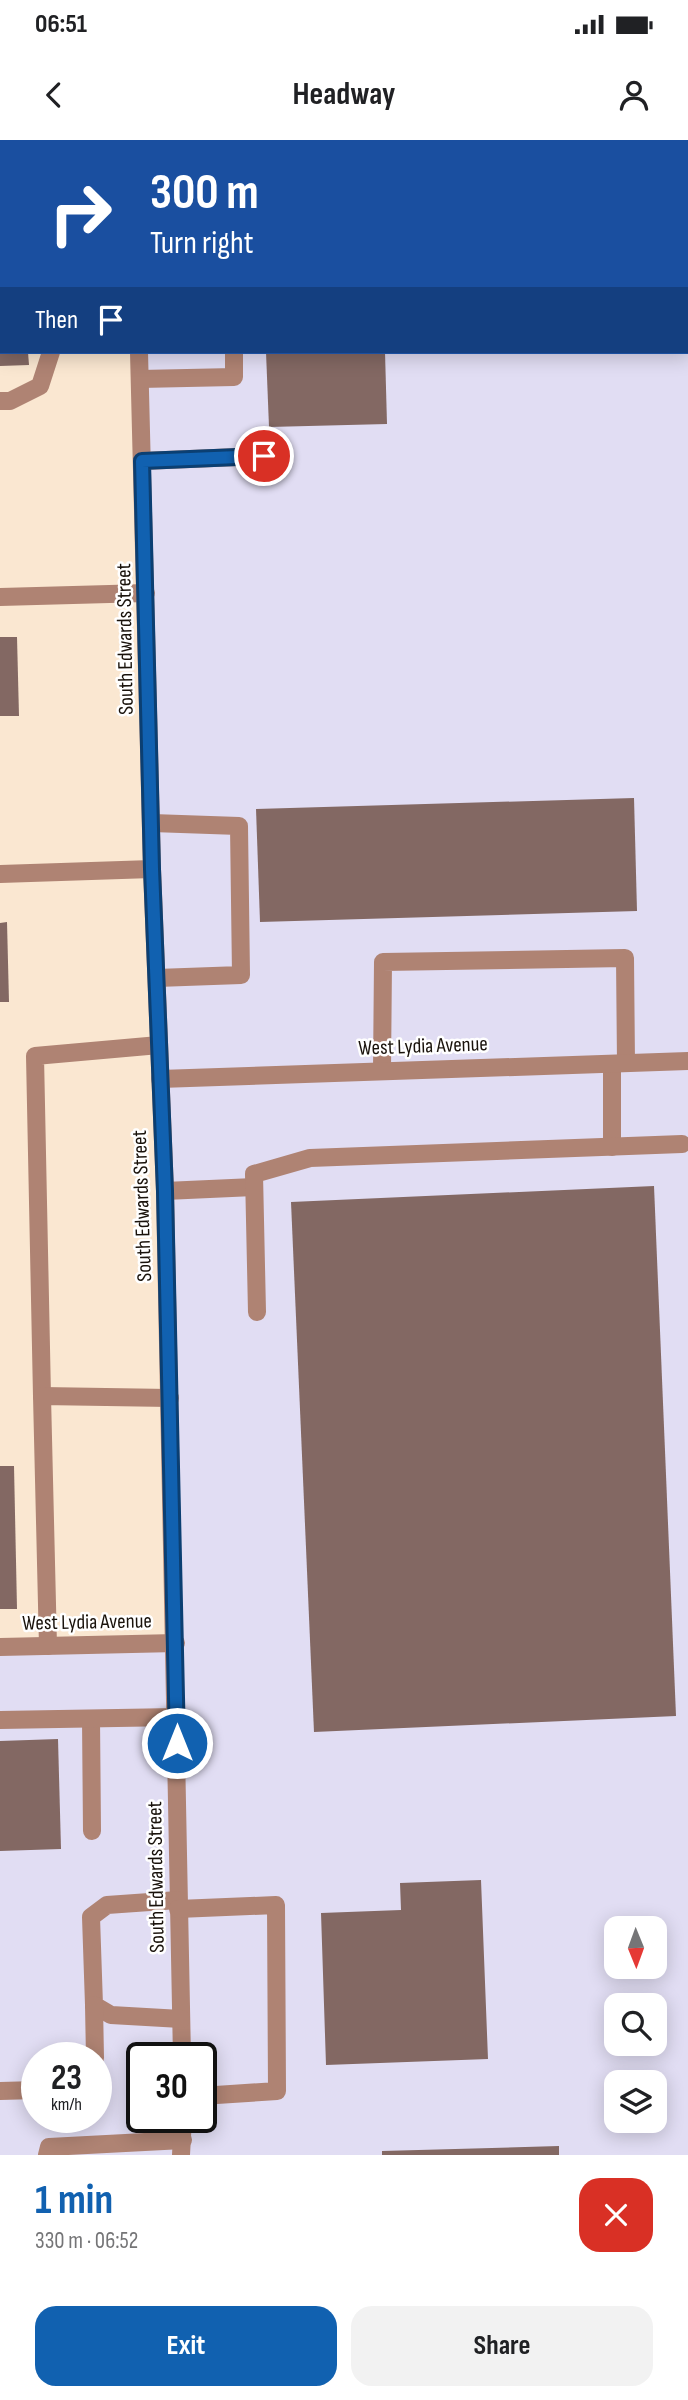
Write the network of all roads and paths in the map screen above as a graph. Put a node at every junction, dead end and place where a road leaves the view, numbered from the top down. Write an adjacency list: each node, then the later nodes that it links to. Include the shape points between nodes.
1 (50, 354): 5 (street, via 40,386 10,401)
2 (139, 354): 4 (street, South Edwards Street)
3 (234, 354): 4 (street, via 234,377)
4 (140, 379): 7 (street, South Edwards Street)
5 (0, 401)
6 (264, 456): 7 (street)
7 (142, 461): 8 (street, South Edwards Street)
8 (146, 593): 9 (street); 10 (street, South Edwards Street)
9 (0, 597)
10 (152, 823): 11 (street, South Edwards Street); 13 (street, via 239,826 241,975)
11 (152, 869): 12 (street); 13 (street, South Edwards Street)
12 (0, 874)
13 (157, 978): 14 (street, South Edwards Street)
14 (159, 1045): 18 (street, South Edwards Street); 24 (street, via 35,1056)
15 (688, 1062): 16 (street, West Lydia Avenue)
16 (619, 1063): 17 (street, West Lydia Avenue); 17 (street, via 625,958 383,962); 20 (street)
17 (382, 1070): 18 (street, West Lydia Avenue)
18 (160, 1079): 22 (street, South Edwards Street)
19 (682, 1144): 20 (street)
20 (612, 1147): 21 (street, via 310,1158 254,1174)
21 (254, 1187): 22 (street); 23 (street)
22 (165, 1191): 25 (street, South Edwards Street)
23 (257, 1312)
24 (42, 1396): 25 (street); 27 (street)
25 (170, 1398): 26 (street, South Edwards Street)
26 (176, 1643): 27 (street, West Lydia Avenue); 29 (street, South Edwards Street)
27 (48, 1646): 28 (street, West Lydia Avenue)
28 (0, 1647)
29 (176, 1717): 30 (street); 33 (street, South Edwards Street)
30 (91, 1719): 31 (street); 32 (street)
31 (0, 1720)
32 (92, 1831)
33 (178, 1904): 34 (street, via 107,1905 91,1917); 35 (street, South Edwards Street); 40 (street, via 276,1905 276,2091)
34 (94, 2005): 35 (street, via 111,2015); 36 (street)
35 (181, 2019): 37 (street, South Edwards Street)
36 (95, 2042)
37 (182, 2042)
38 (21, 2090): 39 (street)
39 (0, 2091)
40 (217, 2095)
41 (182, 2147): 42 (street, via 49,2147)
42 (47, 2155)

